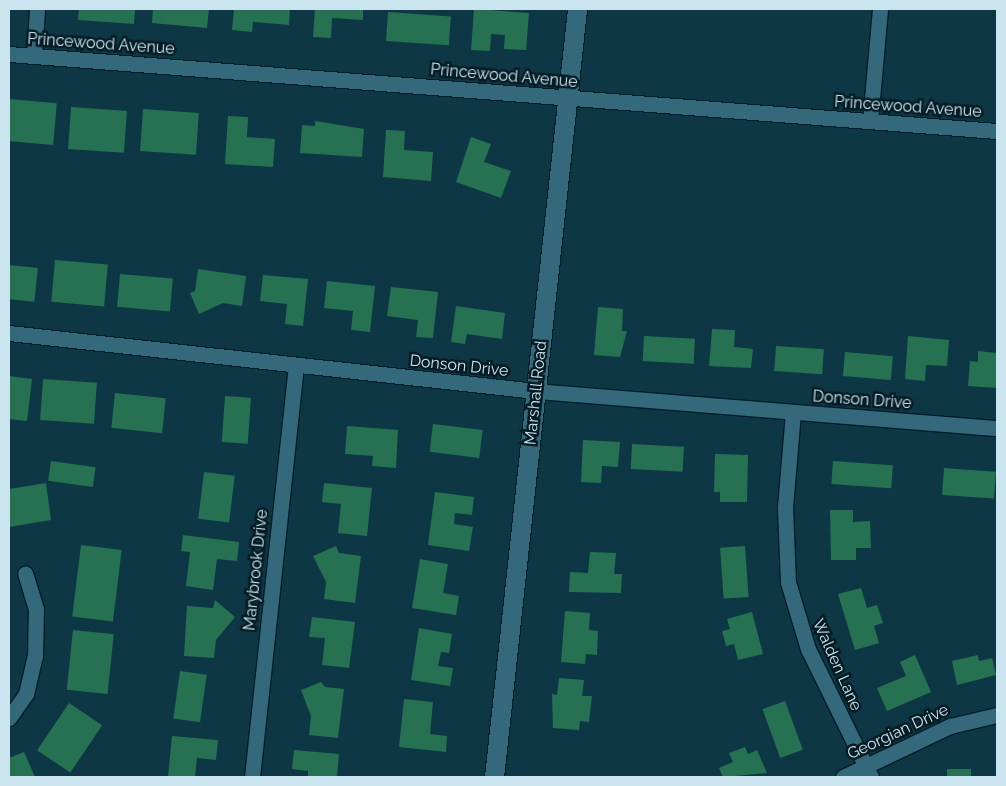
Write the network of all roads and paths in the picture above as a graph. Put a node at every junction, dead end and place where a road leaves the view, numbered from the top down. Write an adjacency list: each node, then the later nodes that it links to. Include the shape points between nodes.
1 (37, 9): 5 (street)
2 (577, 9): 6 (street, Marshall Road)
3 (880, 9): 7 (street)
4 (9, 54): 5 (street, Princewood Avenue)
5 (34, 56): 6 (street, Princewood Avenue)
6 (567, 99): 7 (street, Princewood Avenue); 11 (street, Marshall Road)
7 (870, 122): 8 (street, Princewood Avenue)
8 (997, 131)
9 (9, 334): 10 (street, Donson Drive)
10 (296, 366): 11 (street, Donson Drive); 18 (street, Marybrook Drive)
11 (536, 391): 12 (street, Donson Drive); 19 (street, Marshall Road)
12 (792, 412): 13 (street, Donson Drive); 17 (street, Walden Lane, via 786,508 788,582 808,649)
13 (997, 428)
14 (25, 574): 16 (street, via 36,609 35,656 26,694)
15 (997, 715): 17 (street, Georgian Drive, via 950,726)
16 (9, 718)
17 (868, 772): 20 (street, Georgian Drive)
18 (252, 777)
19 (494, 777)
20 (843, 777)

